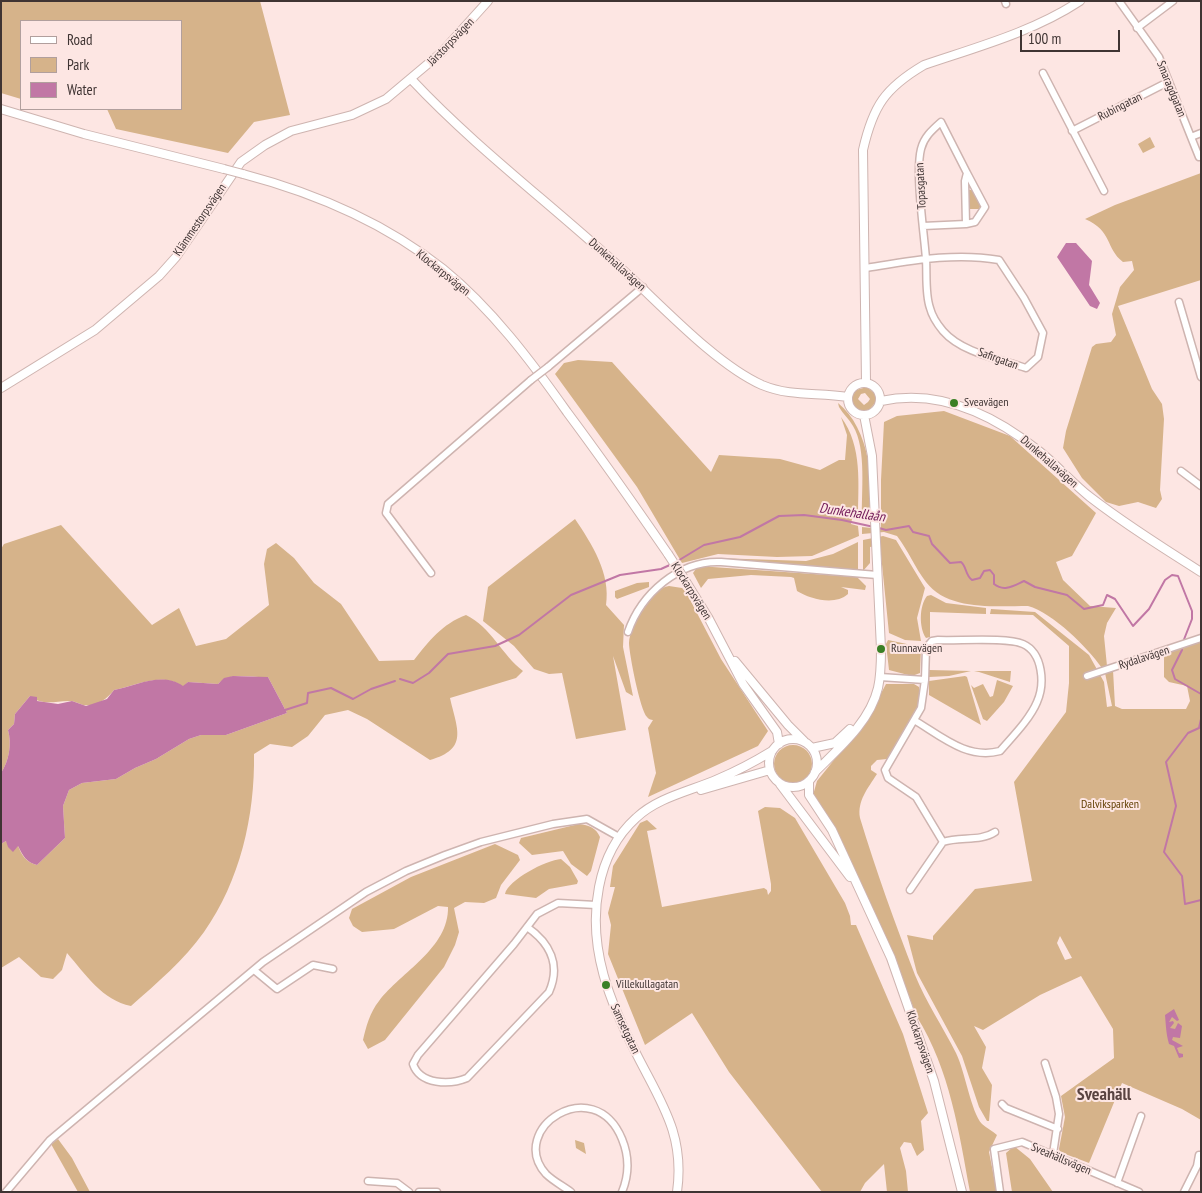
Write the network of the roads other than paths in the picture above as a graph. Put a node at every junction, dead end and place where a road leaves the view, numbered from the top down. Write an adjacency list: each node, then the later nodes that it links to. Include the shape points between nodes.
1 (488, 1): 7 (street, Järstorpsvägen)
2 (1080, 1): 19 (street, via 1032,27 924,66 908,74 883,96 869,121 862,150)
3 (1119, 1): 5 (street, Smaragdgatan)
4 (1173, 1): 5 (street)
5 (1137, 28): 8 (street, Smaragdgatan, via 1158,57)
6 (1043, 73): 10 (street)
7 (412, 80): 20 (street, Dunkehallavägen, via 456,123); 24 (street, Klämmestorpsvägen, via 371,108 291,131 241,162 176,257 159,276 94,330)
8 (1168, 82): 10 (street, Rubingatan); 12 (street, Smaragdgatan)
9 (1, 109): 35 (street, Klockarpsvägen, bridge, via 84,134 284,185 347,210 406,243 450,275 500,325 535,367 668,554)
10 (1072, 131): 15 (street)
11 (1201, 133): 12 (street)
12 (1191, 137): 13 (street, Smaragdgatan)
13 (1199, 157)
14 (967, 173): 16 (street); 16 (street, Topasgatan, via 985,207 974,222); 17 (street, Topasgatan, via 941,122 929,132 920,151)
15 (1104, 191)
16 (966, 224): 17 (street, Topasgatan)
17 (923, 226): 18 (street, Topasgatan)
18 (926, 258): 18 (street, Safirgatan, via 963,256 999,260 1043,333 1041,348 1032,364 1026,368 999,359 964,346 944,332 929,308); 19 (street, Safirgatan)
19 (866, 268): 23 (street)
20 (643, 287): 25 (street, Dunkehallavägen, via 704,344 761,384 786,393); 31 (street, bridge, via 388,504 386,512 392,522)
21 (1179, 302): 22 (street)
22 (1201, 377)
23 (866, 382): 25 (street, via 853,387); 26 (street, via 876,387)
24 (1, 388)
25 (848, 398): 27 (street, via 852,410)
26 (881, 400): 27 (street, via 876,411); 30 (street, Dunkehallavägen, via 903,397 933,399 976,410 1040,452 1114,515)
27 (864, 415): 32 (street, via 872,456)
28 (1181, 471): 29 (street)
29 (1201, 486)
30 (1201, 572)
31 (431, 573)
32 (877, 575): 33 (street, via 721,562 697,563 668,579 649,595 633,618); 37 (street)
33 (628, 632)
34 (1201, 638): 36 (street, Rydalavägen)
35 (728, 651): 41 (street, via 743,684 778,732); 42 (street)
36 (1087, 676)
37 (880, 677): 38 (street); 39 (street)
38 (924, 680): 40 (street, via 924,701); 40 (street, via 926,648 938,640 1016,642 1036,656 1040,668 1038,701 1000,751 987,754 969,751)
39 (878, 688): 42 (street, via 846,734 835,742); 45 (street, via 866,716)
40 (914, 720): 51 (street, via 885,774 916,797)
41 (779, 744): 42 (street, via 794,739); 43 (street)
42 (809, 746): 45 (street, via 817,759)
43 (772, 752): 44 (street); 48 (street, via 717,780)
44 (770, 770): 47 (street); 48 (street)
45 (815, 772): 46 (street)
46 (809, 781): 47 (street, via 794,787); 53 (street, via 809,795 832,830)
47 (779, 782): 53 (street)
48 (668, 799): 50 (street, Samsetgatan, via 637,817)
49 (995, 832): 51 (street, via 987,838)
50 (620, 837): 54 (street, Samsetgatan, via 605,863); 57 (street, via 593,820 579,819 523,830 445,855 366,892)
51 (943, 842): 52 (street)
52 (910, 890)
53 (864, 897): 73 (street, Klockarpsvägen, via 891,958 934,1081)
54 (596, 904): 55 (street, via 558,903 542,910); 72 (street, Samsetgatan, via 597,946 606,985 621,1024 675,1131 679,1154)
55 (527, 927): 55 (street, via 542,939 553,957 554,976 549,992 467,1078 449,1083 424,1076 413,1064 418,1055)
56 (333, 969): 57 (street, via 313,965 277,989)
57 (254, 970): 66 (street, via 50,1140)
58 (1044, 1063): 61 (street, via 1056,1097)
59 (1002, 1104): 61 (street)
60 (1141, 1116): 65 (street)
61 (1058, 1129): 62 (street)
62 (1053, 1154): 65 (street, Sveahällsvägen); 74 (street, Sveahällsvägen, via 1022,1142 994,1149)
63 (1199, 1155): 76 (street)
64 (368, 1181): 67 (street, via 397,1184)
65 (1117, 1182): 75 (street, Sveahällsvägen)
66 (6, 1192)
67 (409, 1192)
68 (419, 1192): 69 (street)
69 (437, 1192)
70 (571, 1192): 71 (street, via 543,1169 537,1144 549,1120 560,1112 578,1107 606,1116 620,1134 627,1162)
71 (622, 1192)
72 (677, 1192)
73 (962, 1192)
74 (1000, 1192)
75 (1139, 1192)
76 (1184, 1192)

